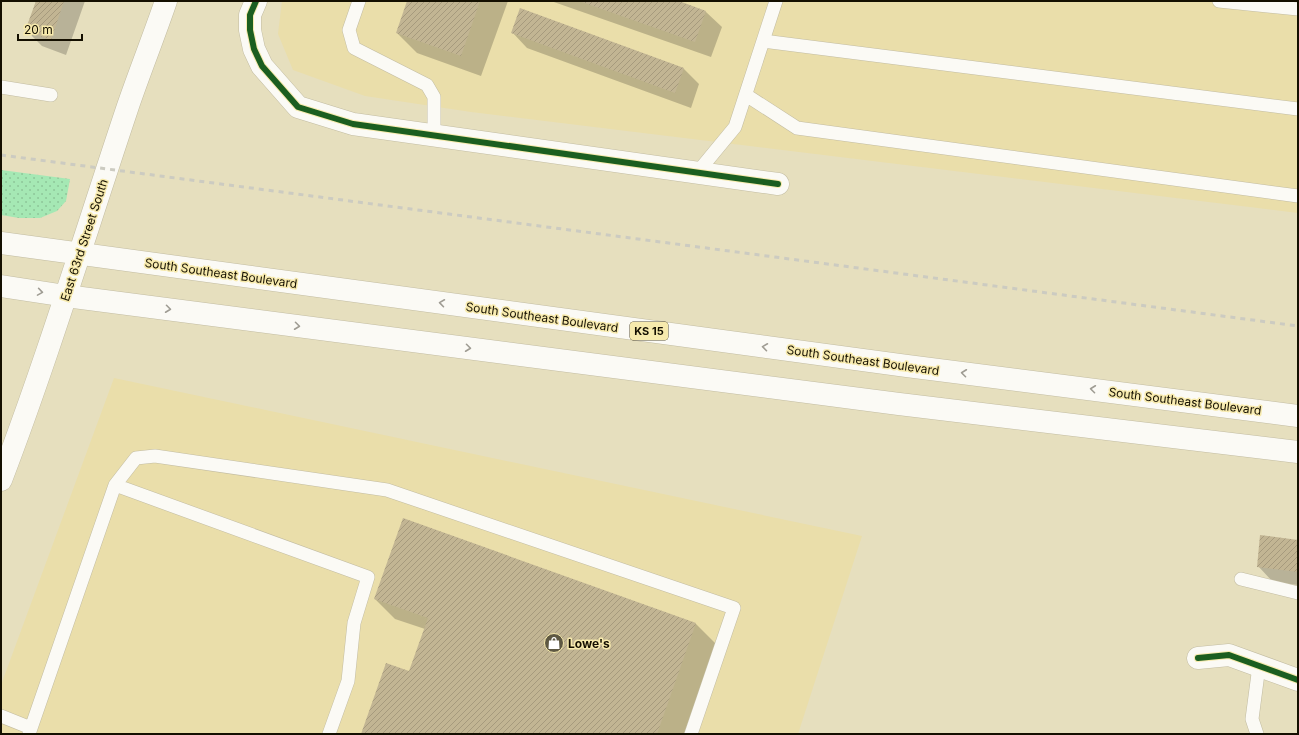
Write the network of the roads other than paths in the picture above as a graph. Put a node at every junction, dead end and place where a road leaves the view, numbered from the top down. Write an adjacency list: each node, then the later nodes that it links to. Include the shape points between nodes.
1 (166, 1): 17 (main road, East 63rd Street South)
2 (256, 1): 12 (main road, via 250,15 254,49 262,66 298,107 353,124)
3 (359, 1): 12 (lane, via 348,30 354,48 427,85 434,97)
4 (776, 1): 7 (lane)
5 (1219, 1): 6 (lane)
6 (1298, 10)
7 (763, 41): 10 (lane); 11 (lane)
8 (1, 88): 9 (lane)
9 (51, 95)
10 (746, 95): 13 (lane, via 735,127); 15 (lane, via 797,128)
11 (1298, 108)
12 (434, 136): 13 (main road)
13 (697, 173): 14 (main road)
14 (778, 184)
15 (1298, 196)
16 (1, 243): 17 (main road, South Southeast Boulevard / KS 15)
17 (79, 254): 19 (main road, East 63rd Street South); 20 (main road, South Southeast Boulevard / KS 15, one-way to 17, via 899,365)
18 (1, 286): 19 (main road, one-way to 19)
19 (66, 296): 21 (main road, one-way to 21, via 907,405); 22 (main road, East 63rd Street South)
20 (1298, 416)
21 (1298, 452)
22 (1, 480)
23 (115, 485): 30 (lane); 31 (lane, via 368,577 354,623 348,681); 32 (lane, via 136,458 155,456 387,490 734,608)
24 (1241, 579): 25 (lane)
25 (1298, 593)
26 (1198, 658): 27 (main road, via 1229,655)
27 (1259, 666): 28 (main road); 33 (lane, via 1252,719)
28 (1298, 680)
29 (1, 716): 30 (lane)
30 (30, 731)
31 (328, 734)
32 (691, 734)
33 (1257, 734)

